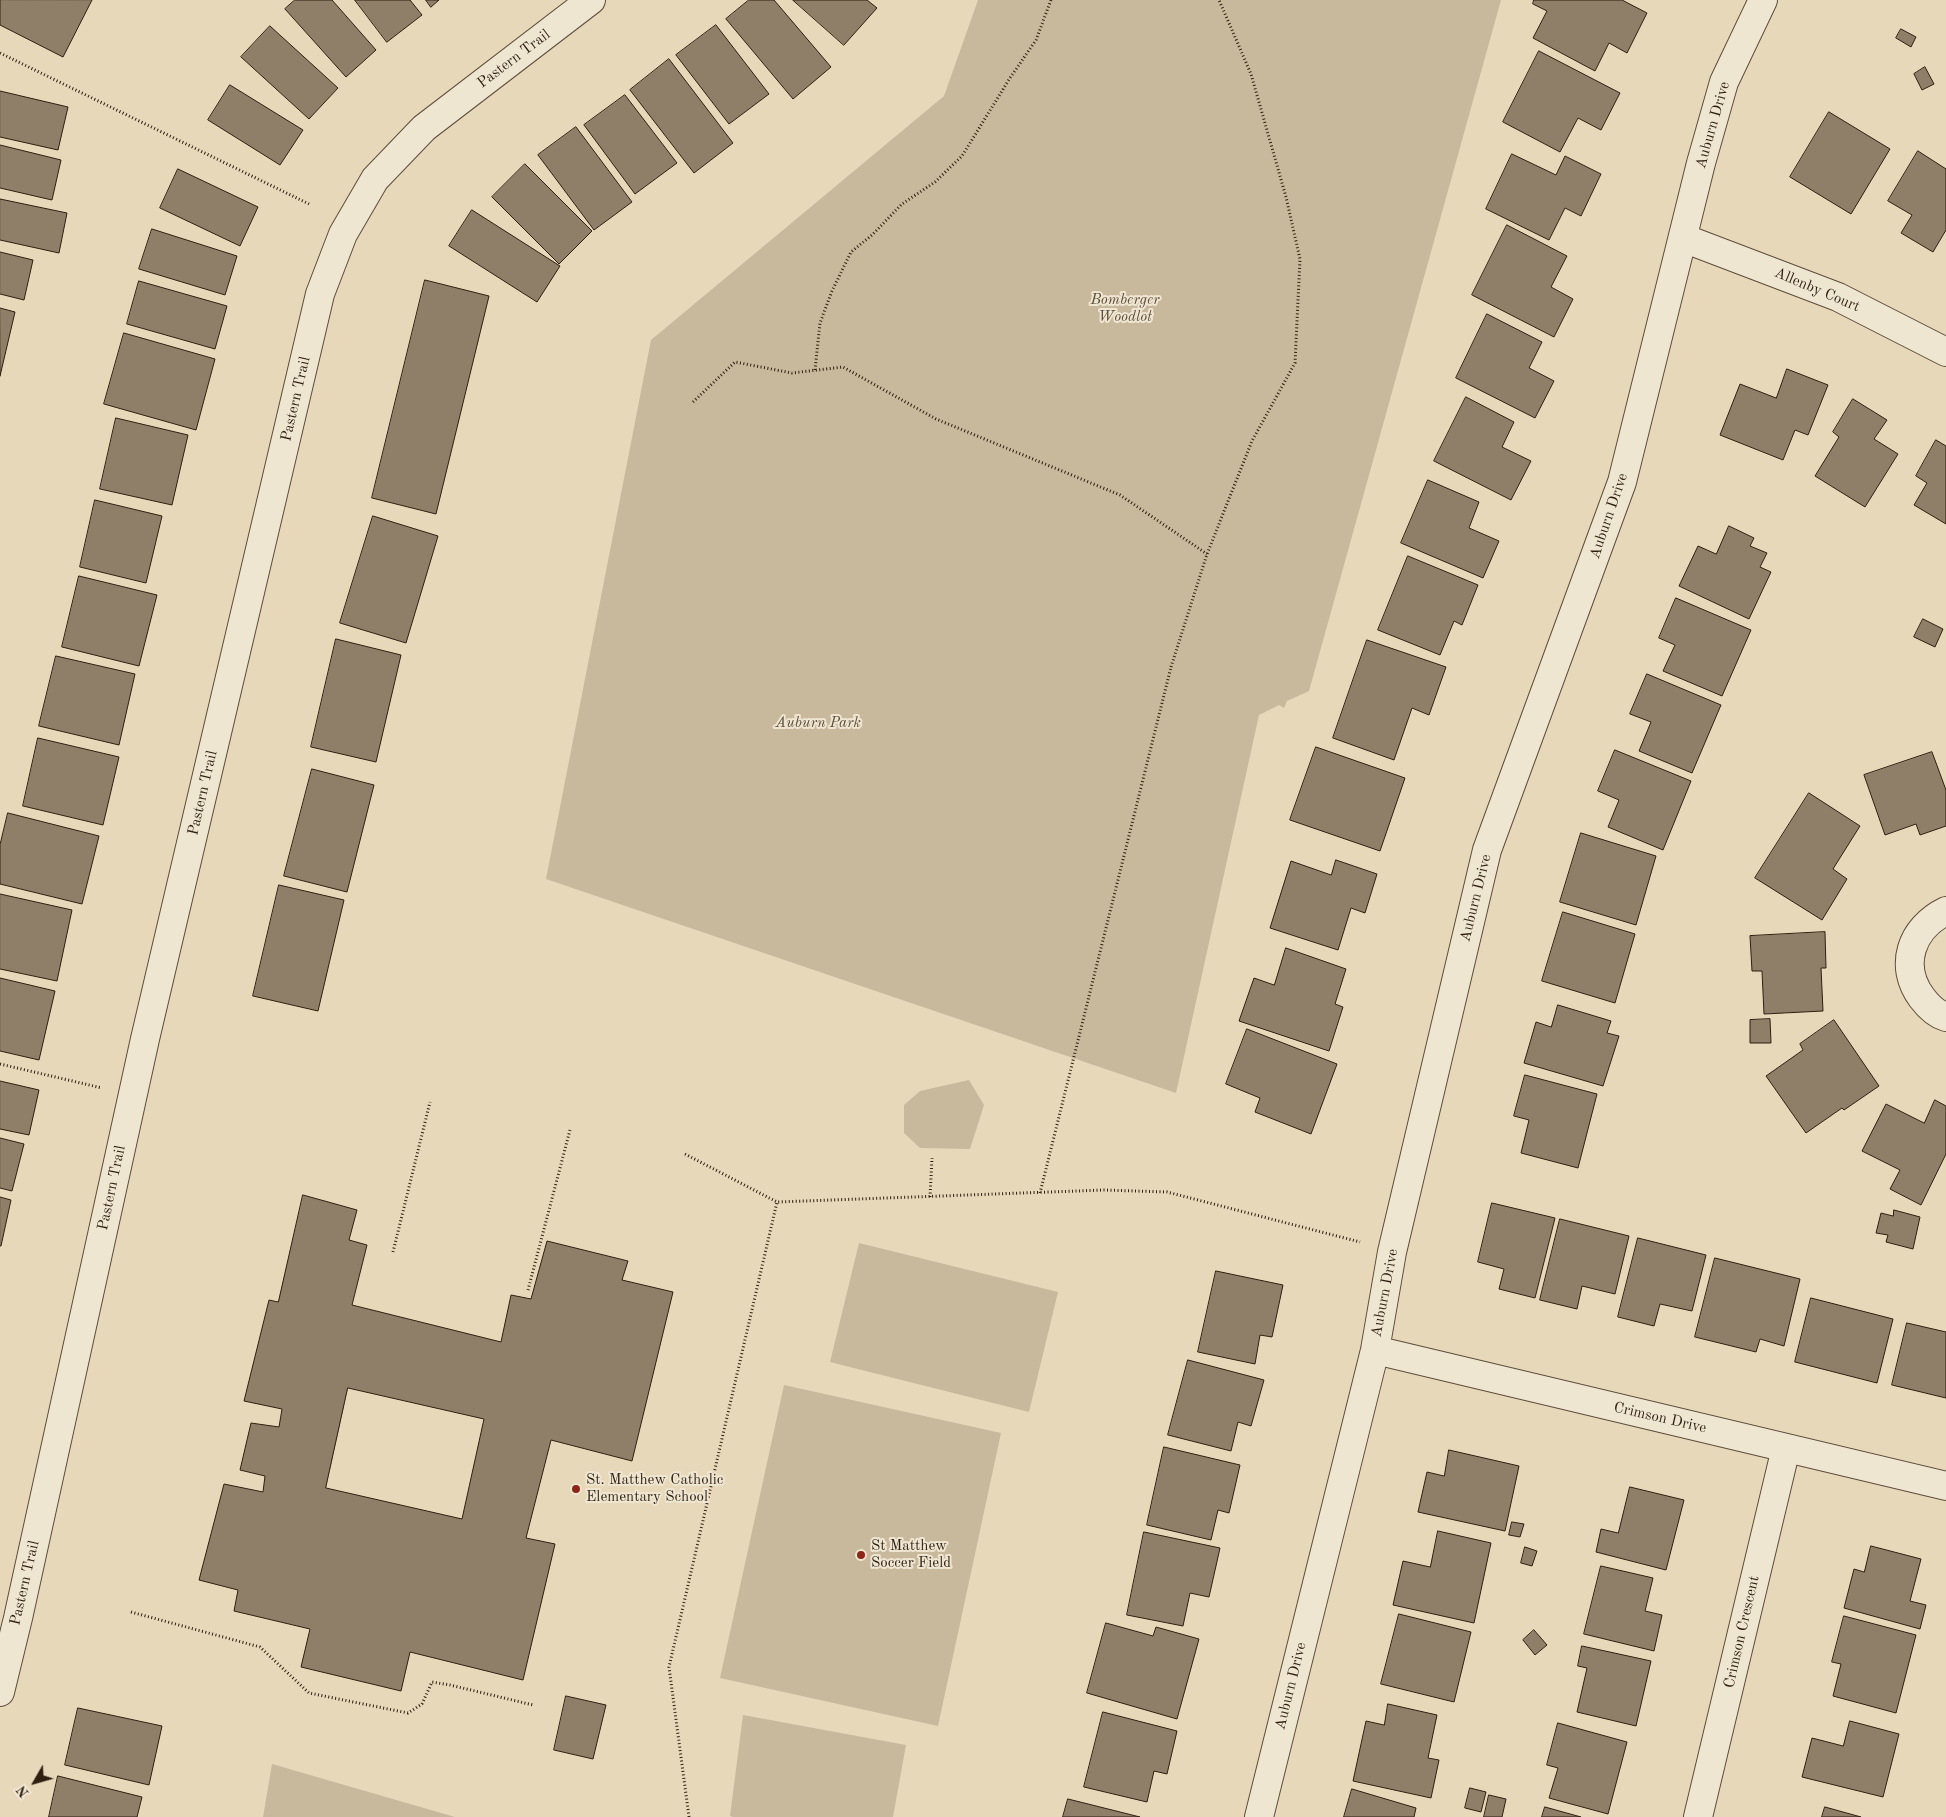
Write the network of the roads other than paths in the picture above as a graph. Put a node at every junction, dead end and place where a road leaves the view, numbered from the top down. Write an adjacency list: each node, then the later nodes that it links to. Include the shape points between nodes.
1 (591, 0): 10 (street, Pastern Trail, via 424,128 374,180 343,234 320,294 145,1039)
2 (1763, 0): 3 (street, Auburn Drive, via 1724,82)
3 (1683, 238): 4 (street, Allenby Court, via 1838,296); 7 (street, Auburn Drive, via 1622,482 1487,850 1392,1252)
4 (1946, 352)
5 (1946, 911): 6 (street, via 1928,922 1916,937 1910,956 1910,974 1916,991 1927,1006)
6 (1946, 1017)
7 (1375, 1350): 8 (street, Crimson Drive); 11 (street, Auburn Drive)
8 (1786, 1448): 9 (street, Crimson Drive); 12 (street, Crimson Crescent)
9 (1946, 1486)
10 (0, 1692)
11 (1259, 1817)
12 (1698, 1817)

